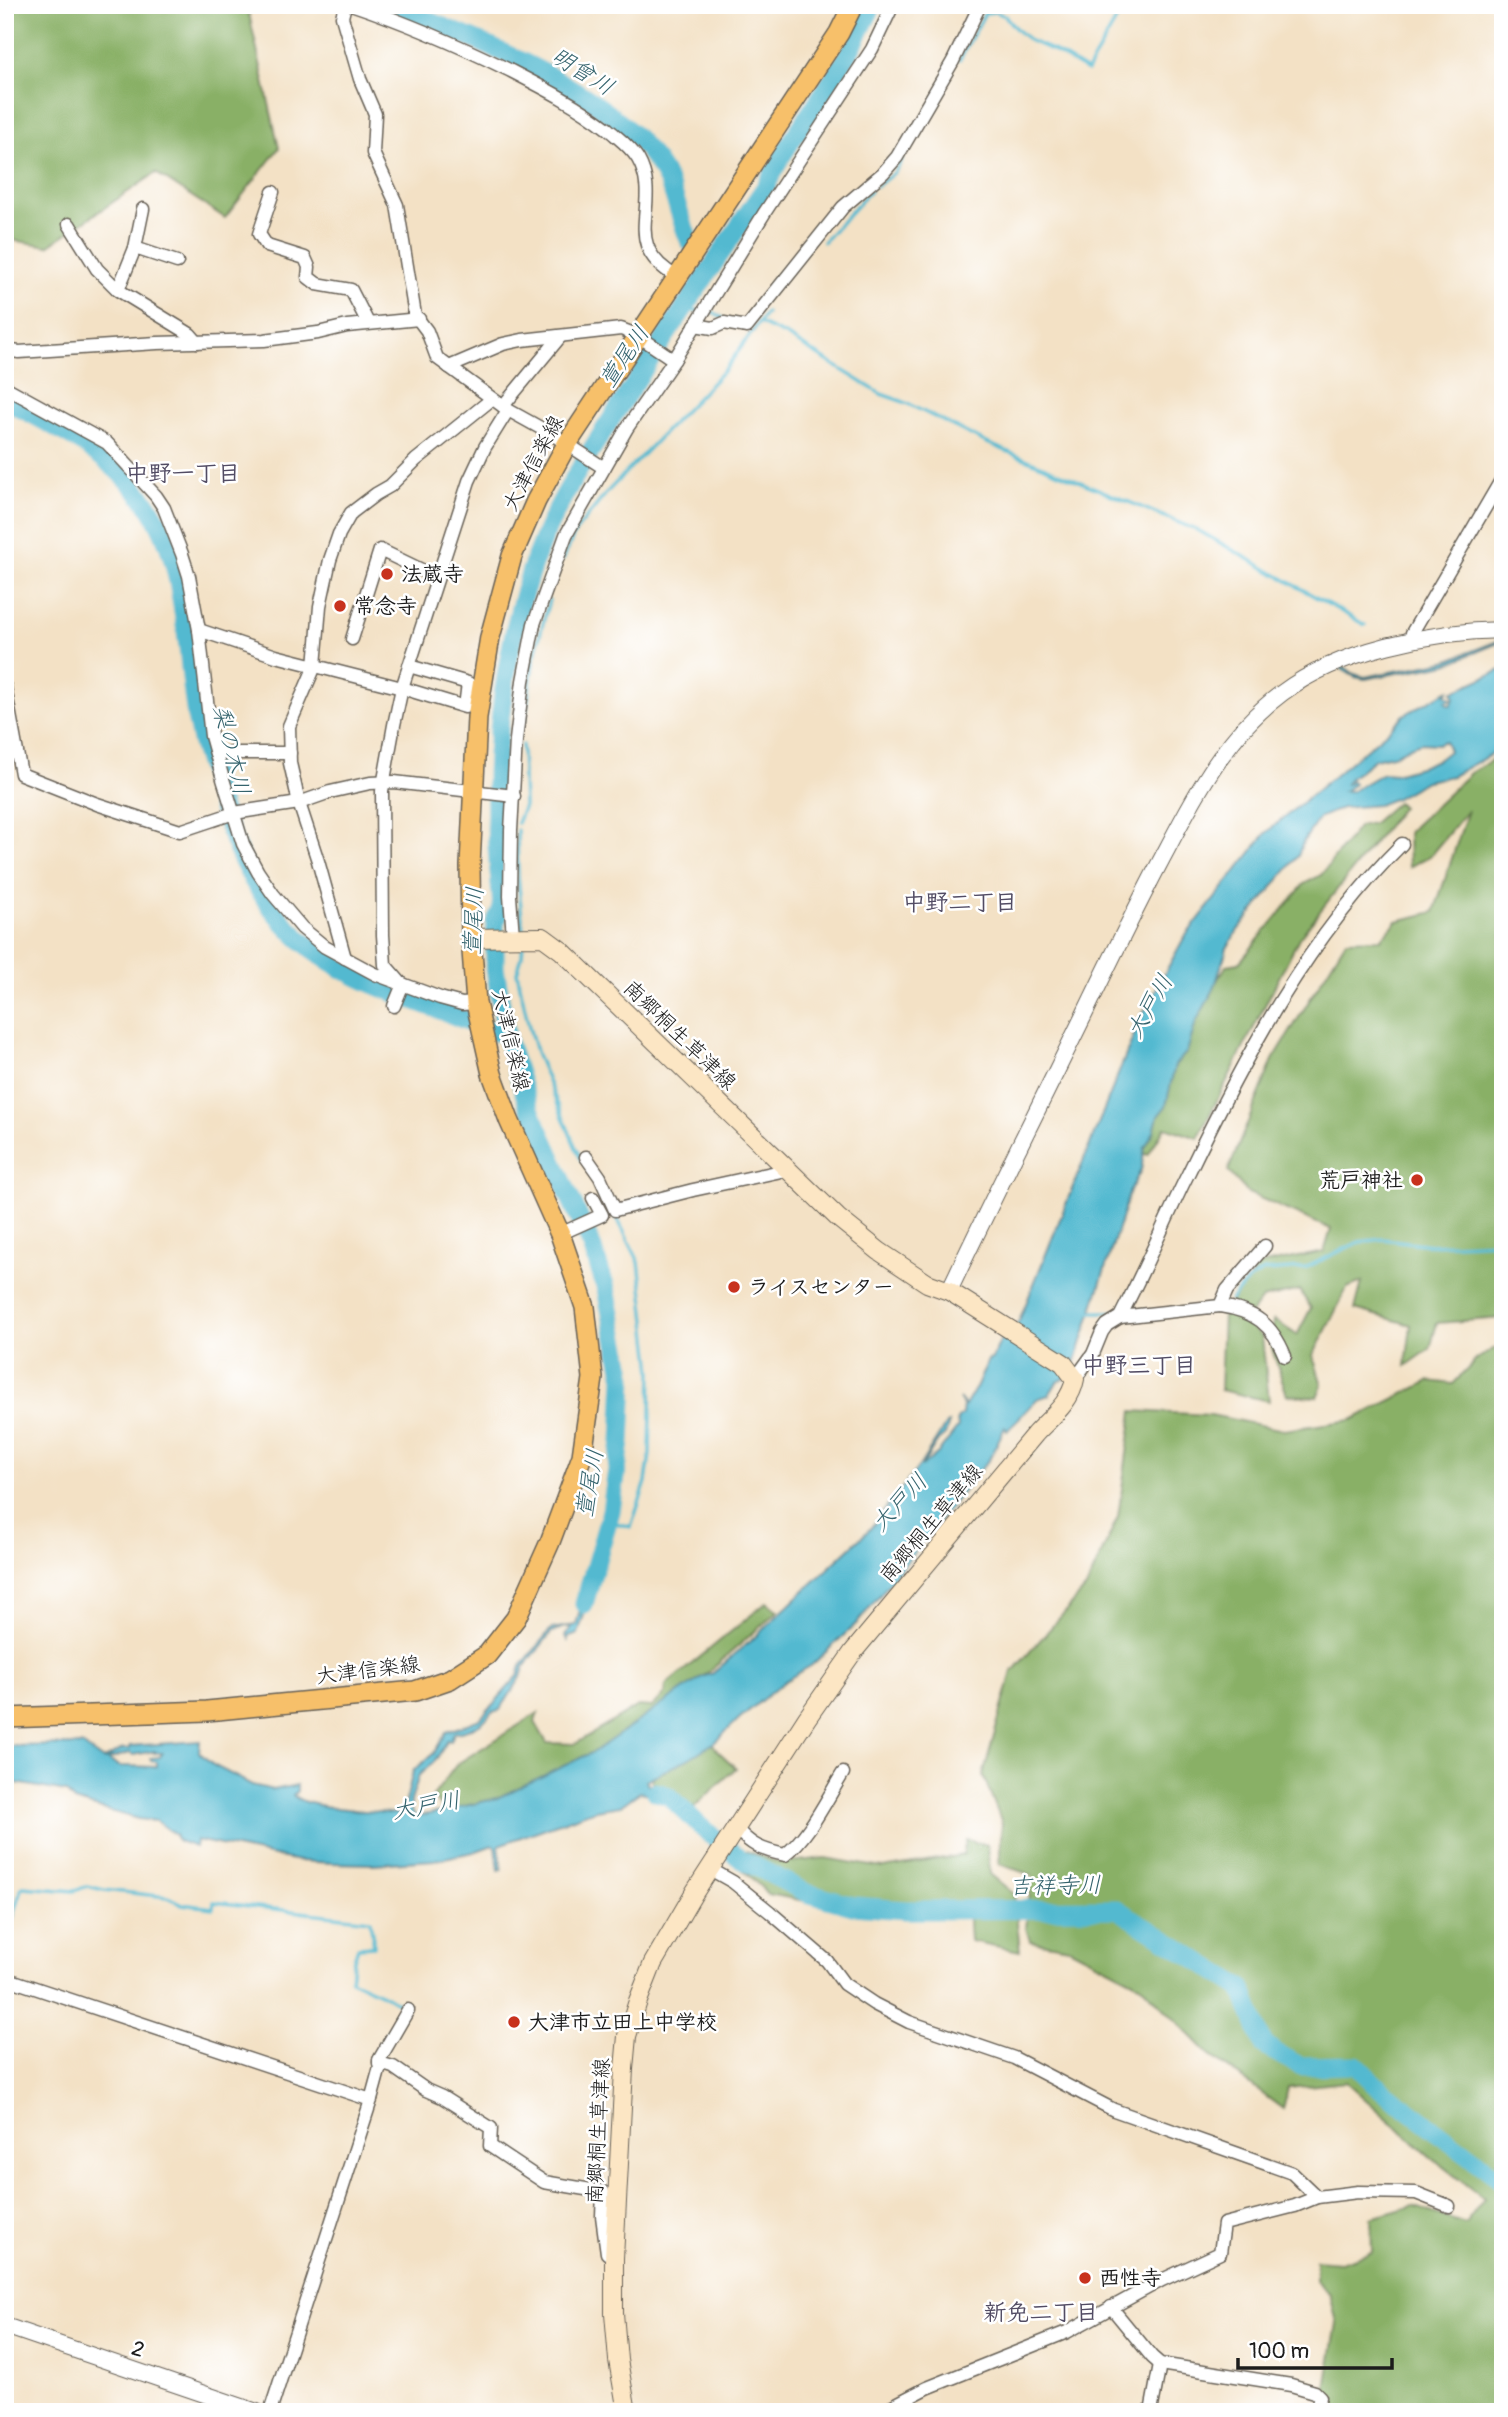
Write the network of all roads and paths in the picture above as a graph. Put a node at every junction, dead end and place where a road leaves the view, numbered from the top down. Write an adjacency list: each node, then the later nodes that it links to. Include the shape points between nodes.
1 (345, 5): 13 (street, via 342,17 375,114 373,153 397,205 410,295)
2 (853, 5): 11 (main road, 大津信楽線)
3 (893, 5): 15 (street, via 872,49)
4 (980, 5): 15 (street, via 897,157 843,207 747,327 724,323 713,328)
5 (355, 6): 11 (street, via 447,40 554,93 620,139 637,157 648,187 644,240 662,268)
6 (273, 192): 14 (street, via 259,234 267,246 305,258 308,278 317,284 351,290)
7 (142, 209): 9 (street)
8 (69, 224): 12 (street, via 97,269)
9 (135, 248): 10 (street); 12 (street)
10 (177, 262)
11 (677, 277): 17 (main road, 大津信楽線)
12 (118, 290): 18 (street)
13 (419, 319): 14 (street); 21 (street, via 437,358)
14 (368, 323): 18 (street, via 292,338)
15 (695, 326): 20 (street)
16 (560, 337): 17 (street, via 621,329); 21 (street, via 503,344); 23 (street)
17 (641, 338): 20 (street); 24 (main road, 大津信楽線)
18 (197, 342): 19 (street)
19 (5, 350)
20 (672, 358): 25 (street)
21 (449, 368): 23 (street)
22 (5, 387): 28 (street, via 107,443 156,496 182,554)
23 (501, 405): 24 (street); 27 (street); 33 (street, via 416,460 390,486 351,513 339,534 320,606)
24 (570, 446): 25 (street); 36 (main road, 大津信楽線, via 536,500 512,556)
25 (602, 466): 41 (street, via 566,535 534,624 519,716)
26 (1503, 477): 31 (street, via 1412,633)
27 (436, 577): 30 (street, via 380,550); 32 (street)
28 (197, 626): 33 (street); 37 (street)
29 (1503, 630): 31 (street)
30 (352, 639)
31 (1414, 640): 56 (street, via 1304,677 1248,722 1214,764 1135,908)
32 (409, 666): 35 (street); 36 (street, via 468,683)
33 (315, 667): 35 (street); 38 (street, via 289,726)
34 (5, 687): 43 (street, via 21,774 180,831)
35 (402, 688): 36 (street, via 465,706); 39 (street)
36 (473, 697): 40 (main road, 大津信楽線)
37 (216, 753): 38 (street); 43 (street)
38 (290, 753): 42 (street)
39 (383, 782): 40 (street); 42 (street); 48 (street, via 383,945 385,965)
40 (477, 793): 41 (street); 46 (main road, 大津信楽線, via 470,866)
41 (514, 796): 45 (street)
42 (299, 803): 43 (street); 47 (street)
43 (232, 814): 47 (street, via 243,844 273,894 302,928)
44 (1402, 844): 58 (street, via 1371,875 1290,983 1249,1054)
45 (511, 937): 46 (main road, 南郷桐生草津線); 52 (main road, 南郷桐生草津線, via 543,937 562,951)
46 (474, 938): 50 (main road, 大津信楽線)
47 (345, 958): 48 (street)
48 (402, 984): 49 (street); 50 (street)
49 (394, 1006)
50 (478, 1010): 54 (main road, 大津信楽線, via 492,1074 509,1120)
51 (586, 1157): 52 (street, via 615,1210)
52 (786, 1170): 56 (main road, 南郷桐生草津線, via 880,1251 927,1283)
53 (593, 1198): 54 (street, via 602,1215)
54 (564, 1232): 61 (main road, 大津信楽線, via 585,1307 593,1378 582,1456 551,1542 516,1618 487,1655 450,1679 415,1691 377,1696 207,1711)
55 (1265, 1246): 57 (street, via 1227,1290)
56 (949, 1291): 60 (main road, 南郷桐生草津線, via 1063,1363)
57 (1220, 1306): 58 (street); 59 (street, via 1261,1320 1277,1337)
58 (1122, 1313): 60 (street, via 1102,1332 1093,1354)
59 (1285, 1356)
60 (1074, 1375): 63 (main road, 南郷桐生草津線, via 1073,1391 1066,1400 853,1652)
61 (5, 1718)
62 (843, 1773): 63 (street, via 785,1855 747,1841)
63 (735, 1829): 64 (main road, 南郷桐生草津線)
64 (710, 1869): 69 (street, via 770,1912 827,1961 844,1984 874,2004 909,2022 1014,2058 1114,2110 1292,2173); 71 (main road, 南郷桐生草津線, via 653,1963 627,2036)
65 (5, 1978): 68 (street)
66 (408, 2010): 67 (street)
67 (379, 2063): 68 (street); 71 (street, via 393,2067 491,2128 490,2146 544,2182 603,2192 607,2253)
68 (371, 2100): 76 (street)
69 (1317, 2197): 70 (street, via 1416,2193); 72 (street, via 1224,2224 1220,2253)
70 (1449, 2206)
71 (614, 2258): 77 (main road, 南郷桐生草津線, via 614,2313)
72 (1111, 2307): 74 (street); 78 (street, via 1068,2332 927,2388)
73 (5, 2326): 75 (street, 2)
74 (1160, 2364): 79 (street); 80 (street, via 1315,2392 1321,2397)
75 (257, 2412)
76 (270, 2412)
77 (627, 2412)
78 (881, 2412)
79 (1151, 2412)
80 (1315, 2412)

